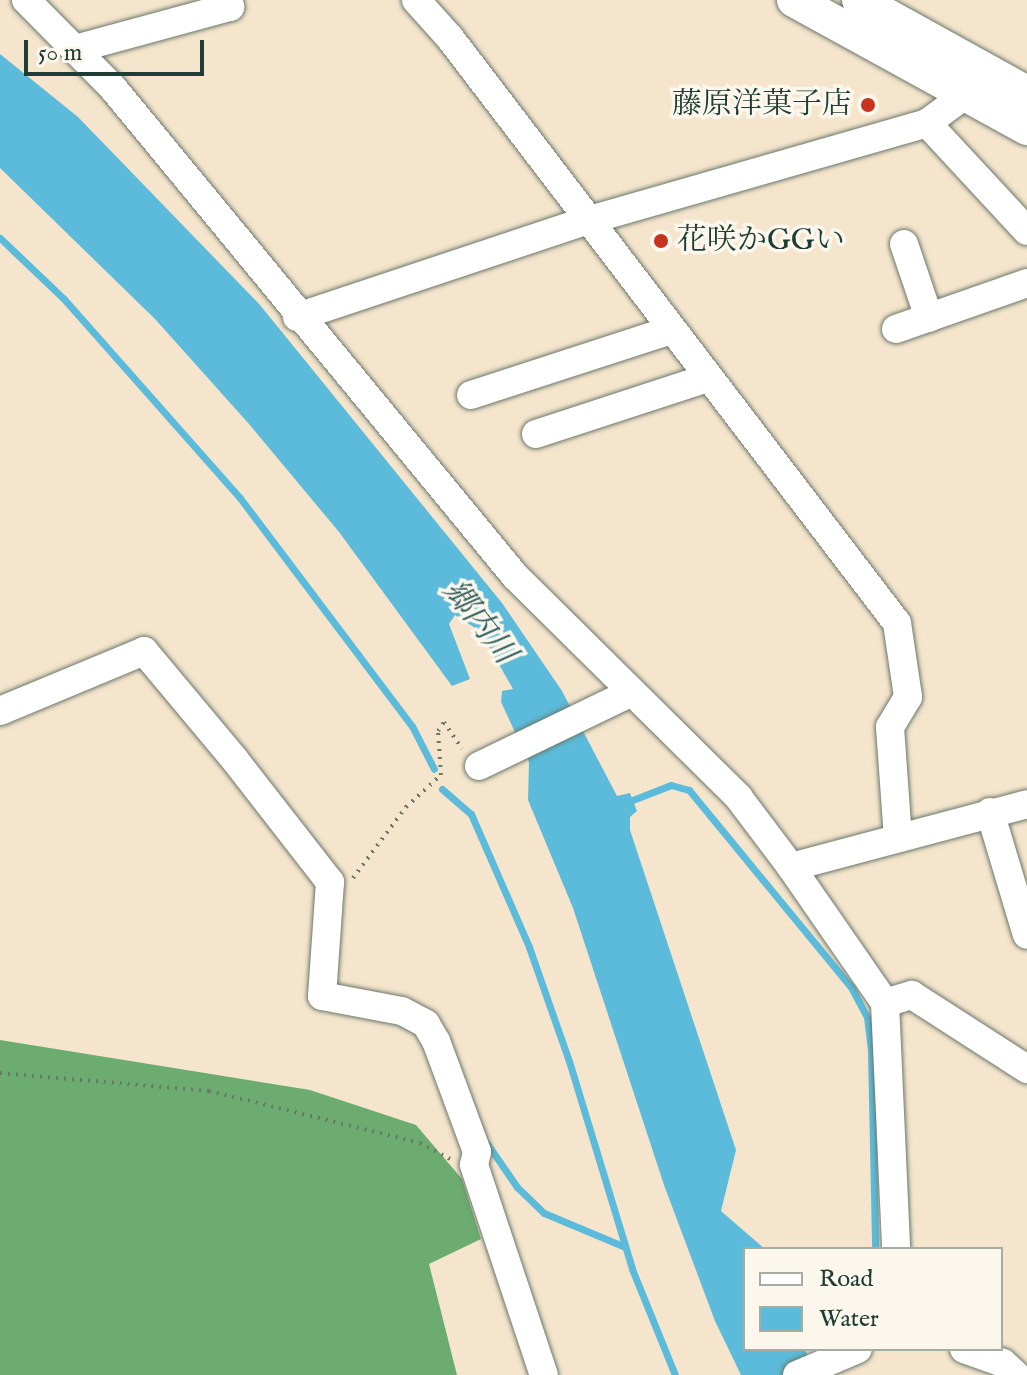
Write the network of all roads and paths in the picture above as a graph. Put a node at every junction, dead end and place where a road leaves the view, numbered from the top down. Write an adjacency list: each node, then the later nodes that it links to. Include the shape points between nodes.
1 (26, 0): 6 (street)
2 (228, 0): 6 (street, via 230,7)
3 (416, 0): 11 (street)
4 (794, 0): 7 (main road)
5 (859, 0): 7 (main road)
6 (75, 49): 15 (street, via 113,88)
7 (979, 85): 8 (main road); 9 (street); 10 (main road)
8 (1027, 93)
9 (927, 123): 11 (street); 12 (street)
10 (1027, 128)
11 (586, 221): 15 (street); 18 (street)
12 (1027, 231)
13 (904, 244): 16 (street)
14 (1027, 283): 16 (street)
15 (297, 317): 22 (street)
16 (929, 318): 17 (street)
17 (896, 329)
18 (671, 330): 19 (street); 20 (street)
19 (707, 378): 21 (street); 27 (street, via 897,623 908,697 890,727)
20 (471, 395)
21 (536, 434)
22 (619, 698): 24 (street); 28 (street, via 739,798)
23 (0, 711): 29 (street, via 144,651 325,874)
24 (479, 766): 29 (path, via 475,768 444,722 438,731 441,775 406,807 348,885)
25 (1027, 804): 26 (street)
26 (990, 812): 27 (street); 30 (street)
27 (898, 838): 28 (street)
28 (791, 867): 31 (street)
29 (331, 892): 34 (street, via 322,996 402,1011 426,1024 477,1152)
30 (1027, 935)
31 (885, 1003): 32 (street, via 912,995); 35 (street)
32 (1027, 1069)
33 (0, 1073): 34 (path, via 209,1091 351,1124)
34 (474, 1165): 38 (street)
35 (896, 1247)
36 (970, 1351): 40 (street, via 1003,1363)
37 (850, 1359): 39 (street)
38 (544, 1375)
39 (797, 1375)
40 (1016, 1375)

